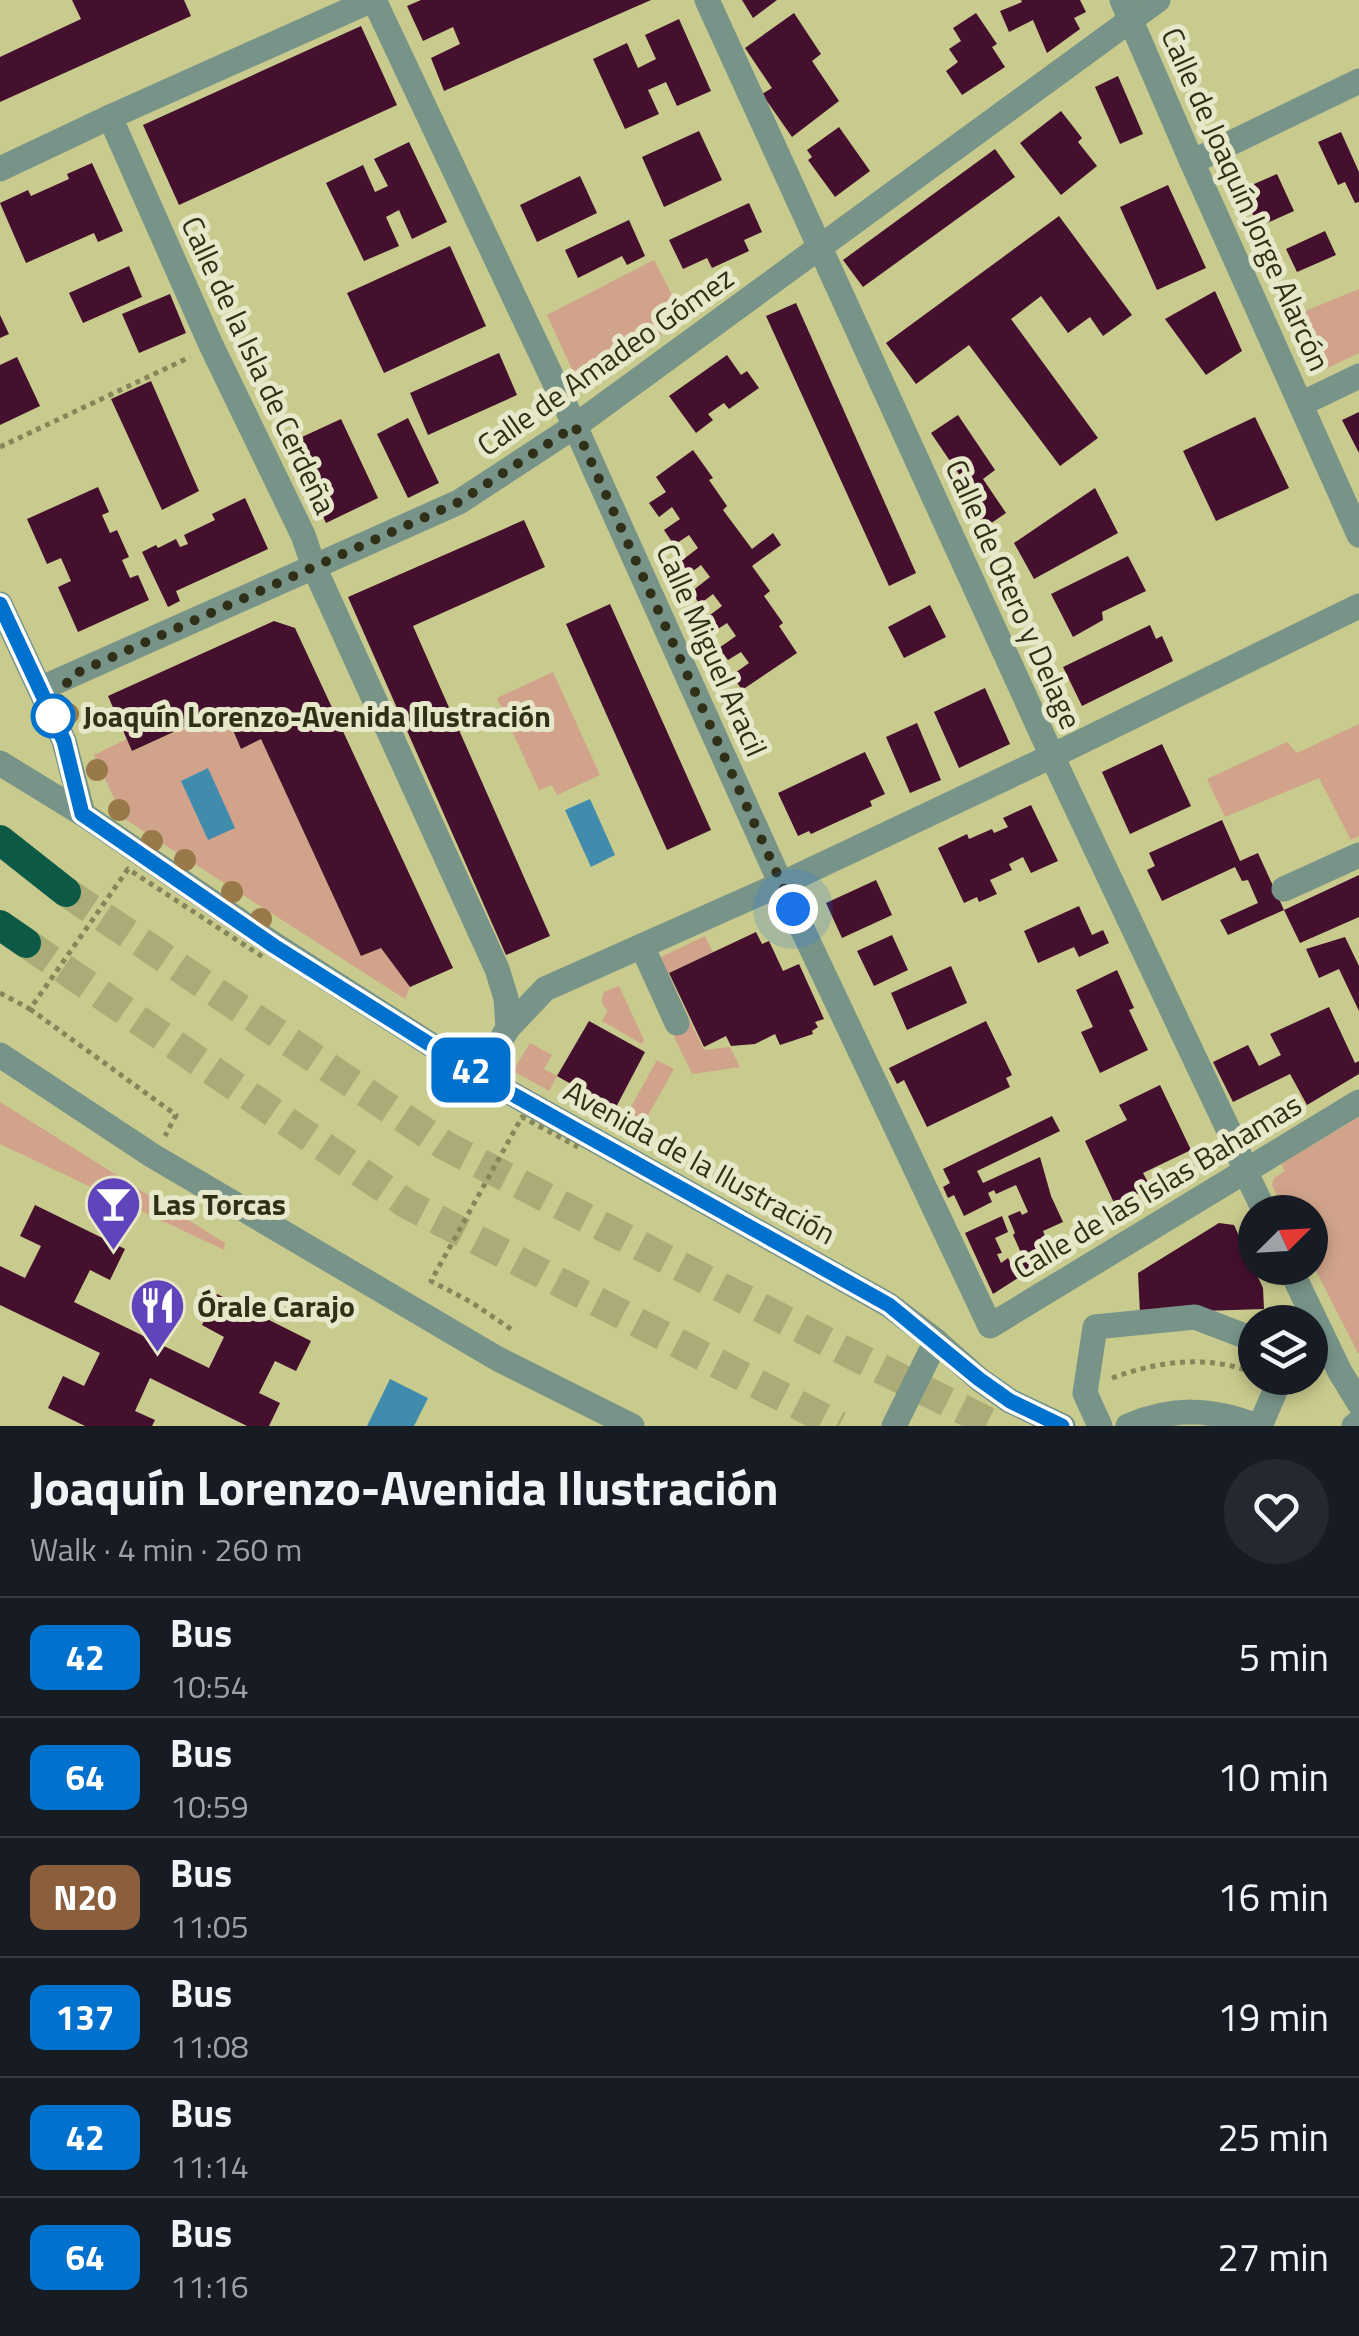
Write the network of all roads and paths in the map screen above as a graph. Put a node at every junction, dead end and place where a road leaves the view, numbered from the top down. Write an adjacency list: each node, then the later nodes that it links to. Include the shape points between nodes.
1 (373, 0): 6 (street); 13 (street, Calle Miguel Aracil)
2 (707, 0): 9 (street, Calle de Otero y Delage)
3 (1158, 0): 4 (street, Calle de Amadeo Gómez)
4 (1127, 10): 7 (street, Calle de Joaquín Jorge Alarcón); 9 (street, Calle de Amadeo Gómez)
5 (1359, 81): 7 (street)
6 (110, 117): 8 (street); 16 (street, Calle de la Isla de Cerdeña)
7 (1192, 162): 12 (street, Calle de Joaquín Jorge Alarcón)
8 (0, 169)
9 (820, 248): 13 (street, Calle de Amadeo Gómez); 21 (street, Calle de Otero y Delage)
10 (193, 356): 14 (path)
11 (1359, 376): 12 (street)
12 (1301, 404): 15 (street, Calle de Joaquín Jorge Alarcón)
13 (575, 426): 16 (street, Calle de Amadeo Gómez, via 459,502); 26 (street, Calle Miguel Aracil)
14 (0, 447)
15 (1359, 534)
16 (314, 567): 19 (street, Calle de Amadeo Gómez); 36 (street, Calle de la Isla de Cerdeña, via 497,969)
17 (0, 604): 19 (street)
18 (1359, 606): 21 (street)
19 (40, 689): 20 (street)
20 (64, 741): 22 (street, via 37,774); 23 (street)
21 (1052, 756): 26 (street); 42 (street, Calle de Otero y Delage)
22 (5, 767): 23 (street, Avenida de la Ilustración)
23 (82, 814): 38 (street, Avenida de la Ilustración)
24 (0, 840): 28 (highway)
25 (1359, 854): 27 (street)
26 (781, 884): 31 (street); 45 (street, Calle Miguel Aracil)
27 (1284, 889)
28 (66, 892)
29 (0, 925): 30 (highway)
30 (26, 943)
31 (642, 946): 35 (street); 36 (street, via 545,989)
32 (266, 959): 34 (path, bridge, via 128,869)
33 (0, 993): 34 (path, bridge)
34 (30, 1009): 40 (path)
35 (677, 1022)
36 (508, 1028): 38 (street)
37 (0, 1055): 53 (street, via 153,1156 482,1349)
38 (480, 1076): 48 (street, Avenida de la Ilustración, via 889,1305)
39 (1359, 1102): 42 (street, Calle de las Islas Bahamas)
40 (176, 1115)
41 (578, 1146): 46 (path, bridge, via 522,1117 431,1281)
42 (1245, 1171): 43 (street, Calle de Otero y Delage); 45 (street, Calle de las Islas Bahamas)
43 (1256, 1195)
44 (1298, 1285): 52 (street)
45 (990, 1326)
46 (510, 1329)
47 (1238, 1334): 50 (street, via 1195,1318 1095,1327)
48 (936, 1341): 54 (street); 55 (street, Avenida de la Ilustración, via 1010,1401)
49 (1238, 1368): 50 (path, via 1169,1362 1114,1376)
50 (1085, 1393): 56 (street)
51 (1273, 1395): 58 (street)
52 (1359, 1403)
53 (632, 1426)
54 (894, 1426)
55 (1062, 1426)
56 (1100, 1426)
57 (1128, 1426): 58 (street, via 1181,1411)
58 (1258, 1426)

